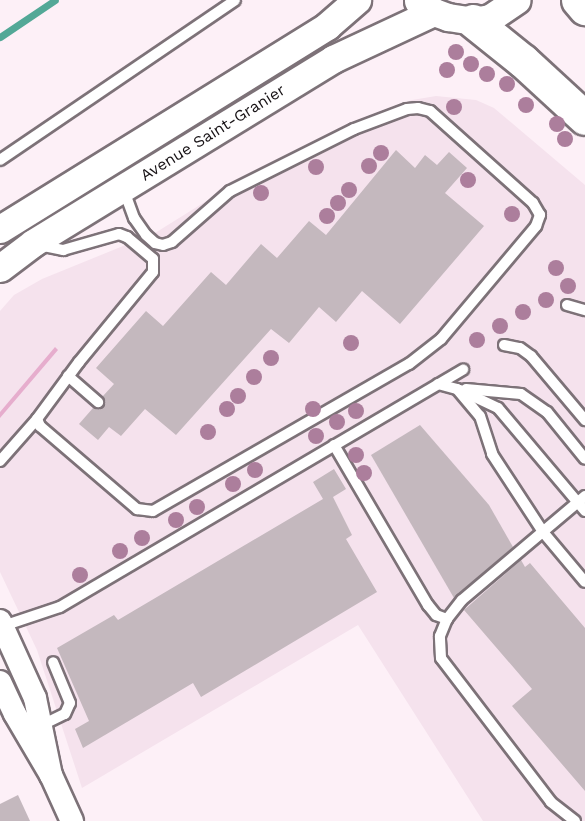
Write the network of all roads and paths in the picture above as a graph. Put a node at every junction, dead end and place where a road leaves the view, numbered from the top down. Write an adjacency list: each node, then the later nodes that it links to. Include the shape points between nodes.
1 (235, 0): 9 (lane)
2 (357, 0): 11 (street, Avenue Saint-Granier, via 317,32)
3 (518, 0): 7 (street, via 489,18)
4 (578, 0): 6 (highway)
5 (425, 6): 7 (street); 10 (street, Avenue Saint-Granier)
6 (585, 8)
7 (472, 21): 8 (highway)
8 (585, 118)
9 (0, 160)
10 (122, 188): 12 (street, Avenue Saint-Granier); 22 (lane, via 146,235 163,245 172,242 230,191 354,129 418,108 430,111 533,203 540,215 536,226 441,339 417,358 153,511 137,509 40,426)
11 (0, 229)
12 (33, 243): 13 (street, Avenue Saint-Granier); 18 (lane, via 63,250 119,234 153,259 153,272)
13 (0, 268)
14 (567, 306): 15 (lane)
15 (585, 310)
16 (504, 345): 23 (lane, via 520,348 531,356)
17 (463, 370): 19 (lane)
18 (68, 376): 21 (lane); 22 (lane)
19 (438, 384): 20 (lane); 24 (lane)
20 (457, 389): 25 (lane, via 521,394 547,412); 27 (lane, via 498,408); 28 (lane, via 480,416 492,454)
21 (98, 402)
22 (37, 419): 26 (lane)
23 (585, 420)
24 (334, 445): 30 (lane, via 428,605 436,615); 31 (lane, via 60,607)
25 (585, 459)
26 (0, 461)
27 (583, 503): 28 (lane)
28 (543, 532): 29 (lane); 30 (lane, via 462,600)
29 (585, 582)
30 (447, 619): 37 (lane, via 440,636 441,658 551,802)
31 (1, 625): 34 (street, via 35,698)
32 (53, 662): 34 (lane, via 70,703 65,714)
33 (0, 682): 35 (street)
34 (42, 725): 35 (street)
35 (51, 775): 36 (street)
36 (72, 821)
37 (575, 821)

